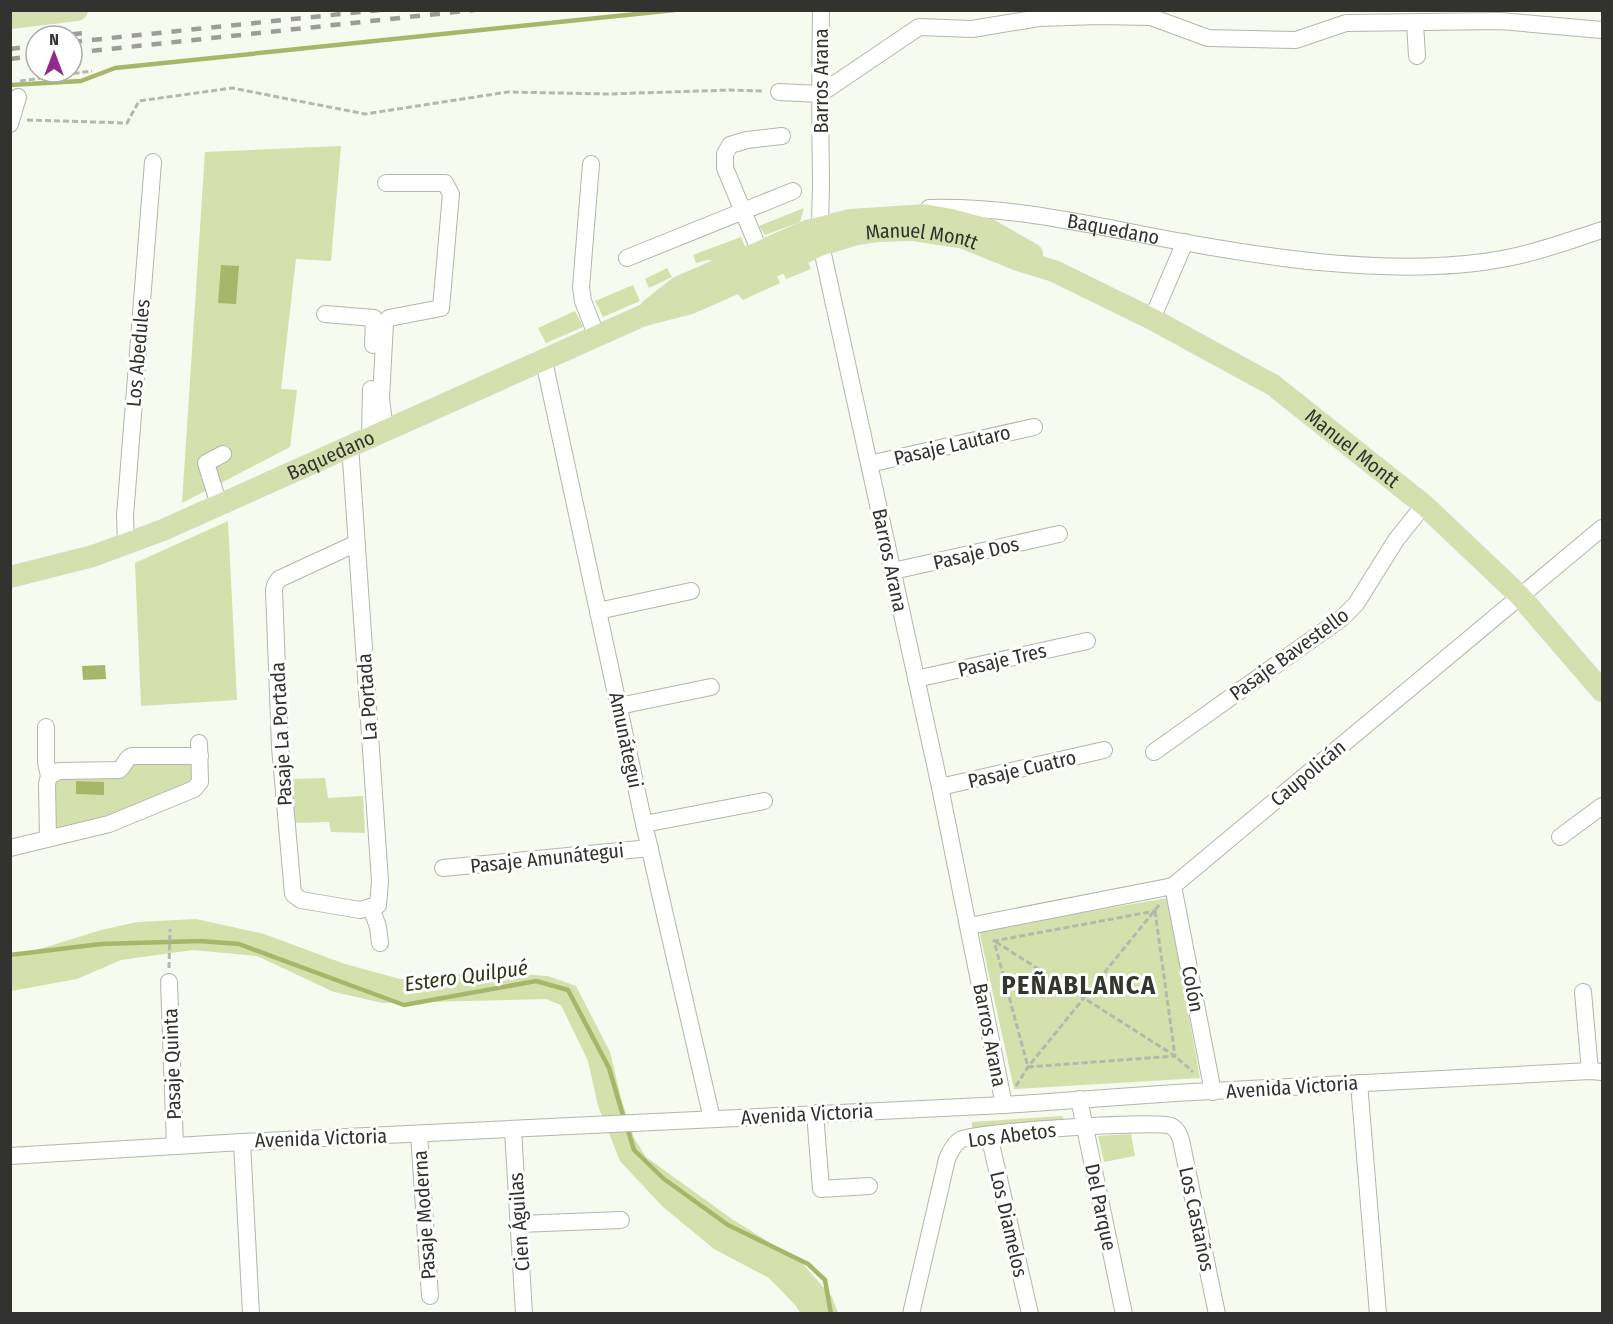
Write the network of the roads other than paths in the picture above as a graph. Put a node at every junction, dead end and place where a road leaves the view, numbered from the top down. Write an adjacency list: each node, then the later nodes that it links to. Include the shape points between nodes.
1 (77, 10): 4 (main road)
2 (821, 10): 10 (street, Barros Arana)
3 (1346, 17): 5 (street); 10 (street, via 1296,40 1208,38 1151,17 1039,18 972,29 919,27)
4 (10, 18)
5 (1416, 23): 6 (street, via 1500,21); 7 (street)
6 (1602, 30)
7 (1418, 56)
8 (18, 89): 11 (street)
9 (779, 92): 10 (street)
10 (820, 94): 21 (street, Barros Arana)
11 (11, 119): 12 (street)
12 (10, 124)
13 (782, 136): 18 (street, via 739,142 730,145 725,154 725,168)
14 (153, 162): 40 (street, Los Abedules)
15 (591, 164): 29 (street, via 581,287)
16 (386, 183): 32 (street, via 445,183 451,194 441,308 389,318 385,323)
17 (793, 191): 18 (street)
18 (742, 212): 23 (street); 24 (street)
19 (850, 219): 21 (main road, Baquedano); 22 (street, Baquedano, via 896,208 970,209 1038,215); 25 (main road, Manuel Montt, via 926,215 968,224 990,230)
20 (1602, 230): 22 (street, Baquedano, via 1506,258 1418,266 1314,261)
21 (820, 236): 23 (main road, Baquedano); 25 (main road, Manuel Montt, via 931,232 964,238); 27 (main road, Baquedano, via 691,303); 35 (street, Barros Arana)
22 (1185, 242): 28 (street)
23 (760, 252): 27 (main road, Baquedano, via 679,287)
24 (627, 258)
25 (1054, 271): 28 (main road, Manuel Montt)
26 (325, 314): 32 (street, via 374,318)
27 (644, 315): 29 (main road, Baquedano)
28 (1152, 319): 37 (main road, Manuel Montt, via 1273,385)
29 (597, 337): 30 (main road, Baquedano)
30 (544, 361): 32 (main road, Baquedano); 46 (street, Amunátegui)
31 (1034, 426): 35 (street, Pasaje Lautaro)
32 (377, 433): 33 (main road, Baquedano)
33 (351, 445): 36 (main road, Baquedano); 41 (street, La Portada)
34 (223, 454): 36 (street, via 206,463)
35 (869, 464): 42 (street, Barros Arana)
36 (219, 505): 40 (main road, Baquedano)
37 (1424, 505): 45 (main road, Manuel Montt); 54 (street, Pasaje Bavestello, via 1396,540 1356,604 1342,618)
38 (1602, 528): 45 (street, Caupolicán)
39 (1059, 534): 42 (street, Pasaje Dos)
40 (126, 543): 43 (main road, Baquedano, via 82,560)
41 (357, 543): 66 (street, La Portada, via 380,881 378,905); 66 (street, Pasaje La Portada, via 279,579 274,585 280,747 293,894 301,900 360,910)
42 (893, 571): 48 (street, Barros Arana)
43 (10, 577)
44 (691, 591): 46 (street)
45 (1520, 596): 50 (main road, Manuel Montt); 65 (street, Caupolicán)
46 (598, 611): 51 (street, Amunátegui)
47 (1087, 641): 48 (street, Pasaje Tres)
48 (916, 679): 56 (street, Barros Arana)
49 (711, 687): 51 (street)
50 (1602, 691)
51 (619, 706): 59 (street, Amunátegui)
52 (46, 727): 55 (street)
53 (1104, 750): 56 (street, Pasaje Cuatro)
54 (1154, 752)
55 (49, 776): 61 (street); 61 (street, via 59,771 119,771 128,749 132,756 200,749 200,782 194,789 110,824)
56 (940, 787): 67 (street, Barros Arana)
57 (764, 801): 59 (street, Pasaje Amunátegui)
58 (1602, 806): 60 (street)
59 (644, 824): 63 (street, Amunátegui)
60 (1560, 837)
61 (48, 838): 62 (street)
62 (10, 848)
63 (650, 848): 64 (street, Pasaje Amunátegui); 77 (street, Amunátegui)
64 (443, 868)
65 (1173, 886): 67 (street, Caupolicán); 73 (street, Colón)
66 (371, 908): 68 (street)
67 (969, 926): 75 (street, Barros Arana)
68 (380, 943)
69 (169, 982): 84 (street, Pasaje Quinta)
70 (1583, 992): 71 (street)
71 (1598, 1071): 72 (street, Avenida Victoria)
72 (1359, 1083): 73 (street, Avenida Victoria); 96 (street)
73 (1213, 1092): 74 (street, Avenida Victoria)
74 (1079, 1099): 75 (street, Avenida Victoria); 79 (street, Del Parque)
75 (1004, 1105): 76 (street, Avenida Victoria)
76 (814, 1113): 77 (street, Avenida Victoria); 86 (street, via 821,1189)
77 (712, 1119): 80 (street, Avenida Victoria)
78 (1173, 1126): 79 (street, Los Abetos); 95 (street, Los Castaños, via 1181,1140)
79 (1084, 1127): 82 (street, Los Abetos); 94 (street, Del Parque)
80 (513, 1130): 81 (street, Avenida Victoria); 88 (street, Cien Águilas)
81 (419, 1134): 83 (street, Avenida Victoria); 89 (street, Pasaje Moderna)
82 (989, 1135): 92 (street, Los Abetos, via 970,1136 951,1149); 93 (street, Los Diamelos)
83 (242, 1142): 84 (street, Avenida Victoria); 90 (street)
84 (175, 1146): 85 (street, Avenida Victoria)
85 (10, 1156)
86 (869, 1186)
87 (621, 1220): 88 (street)
88 (519, 1224): 91 (street, Cien Águilas)
89 (429, 1296)
90 (251, 1314)
91 (524, 1314)
92 (911, 1314)
93 (1030, 1314)
94 (1124, 1314)
95 (1217, 1314)
96 (1377, 1314)

